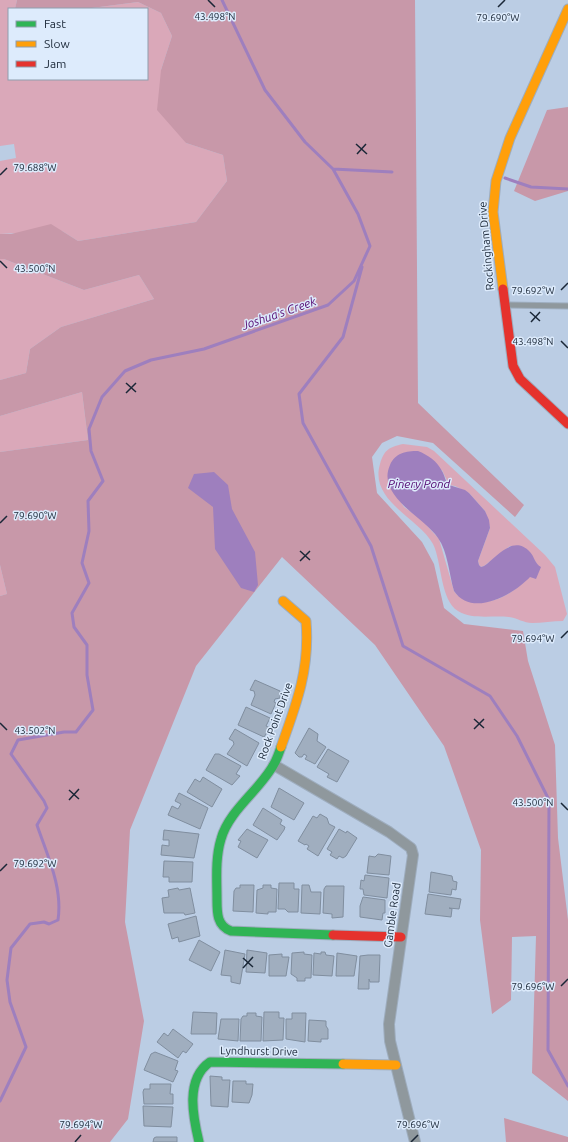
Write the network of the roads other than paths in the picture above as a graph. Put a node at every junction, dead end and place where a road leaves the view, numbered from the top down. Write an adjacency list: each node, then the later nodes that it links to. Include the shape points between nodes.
1 (568, 9): 2 (street, Rockingham Drive, via 510,138 496,181 493,212)
2 (504, 305): 3 (lane); 4 (street, Rockingham Drive, via 511,358 516,372 530,390)
3 (568, 306)
4 (568, 424)
5 (283, 602): 6 (street, Rock Point Drive, via 306,621 308,643 300,696)
6 (274, 765): 7 (street, Gamble Road, via 389,832 411,848 413,855); 7 (street, Rock Point Drive, via 233,816 221,838 217,862 219,921 225,929 231,931)
7 (401, 937): 8 (street, Gamble Road, via 390,1024 390,1041)
8 (396, 1065): 9 (street, Lyndhurst Drive, via 210,1062 200,1070 194,1083 194,1123); 10 (street, Gamble Road)
9 (199, 1142)
10 (415, 1142)

